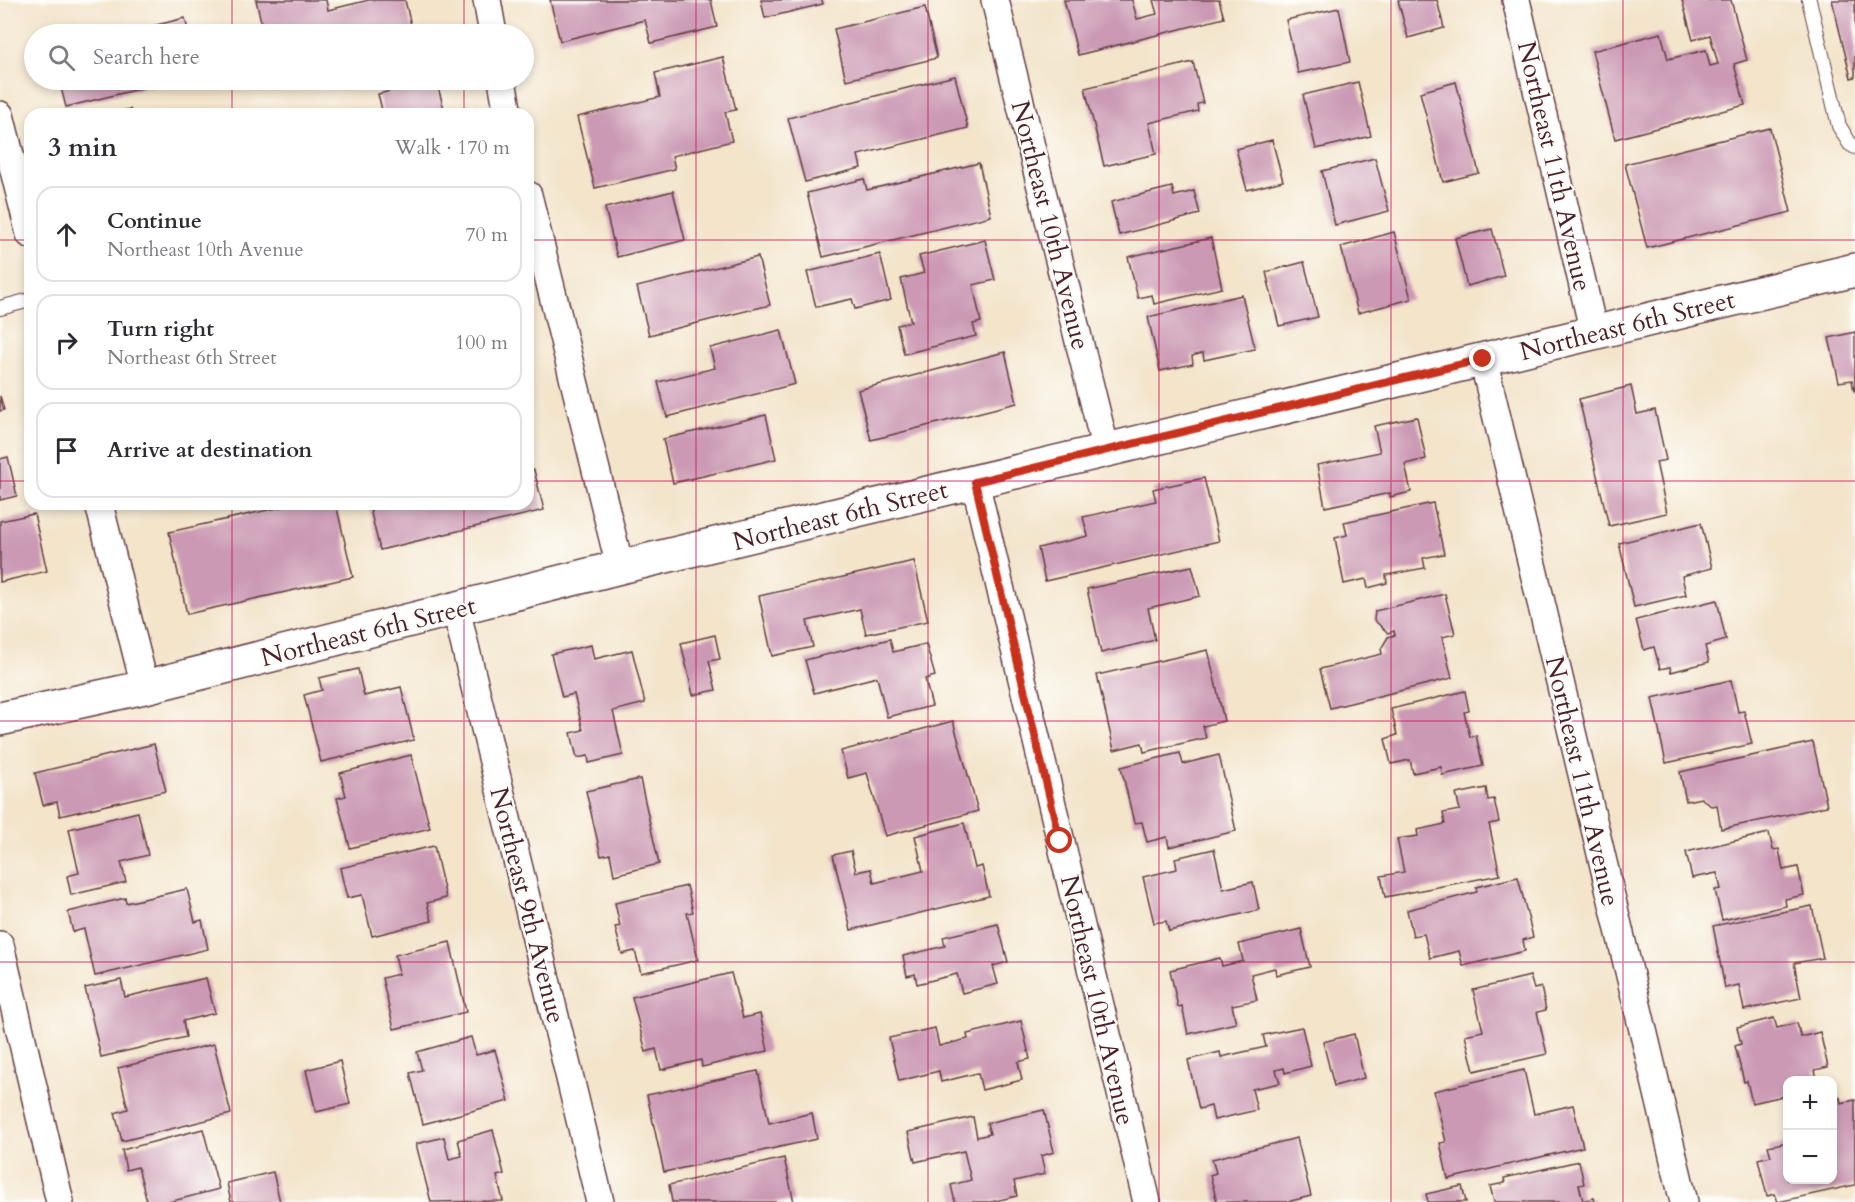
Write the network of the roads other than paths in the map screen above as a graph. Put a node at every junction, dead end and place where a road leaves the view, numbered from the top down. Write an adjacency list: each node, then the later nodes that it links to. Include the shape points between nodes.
1 (487, 0): 5 (street)
2 (995, 0): 17 (street, Northeast 10th Avenue)
3 (1516, 0): 15 (street, Northeast 11th Avenue)
4 (1809, 0): 9 (lane, via 1839,126)
5 (491, 24)
6 (504, 90): 7 (street)
7 (507, 108)
8 (0, 115): 10 (street)
9 (1855, 147)
10 (24, 210)
11 (534, 219): 20 (street)
12 (1855, 270): 15 (street, Northeast 6th Street)
13 (24, 302): 14 (lane)
14 (0, 308)
15 (1594, 333): 16 (street, Northeast 6th Street)
16 (1483, 359): 17 (street, Northeast 6th Street); 28 (street, Northeast 11th Avenue)
17 (1107, 451): 18 (street, Northeast 6th Street)
18 (975, 482): 20 (street, Northeast 6th Street); 27 (street, Northeast 10th Avenue)
19 (101, 510): 22 (street)
20 (620, 567): 21 (street, Northeast 6th Street)
21 (456, 609): 22 (street, Northeast 6th Street); 26 (street, Northeast 9th Avenue)
22 (145, 687): 23 (street, Northeast 6th Street)
23 (0, 719)
24 (0, 945): 25 (street)
25 (60, 1202)
26 (600, 1202)
27 (1147, 1202)
28 (1684, 1202)

